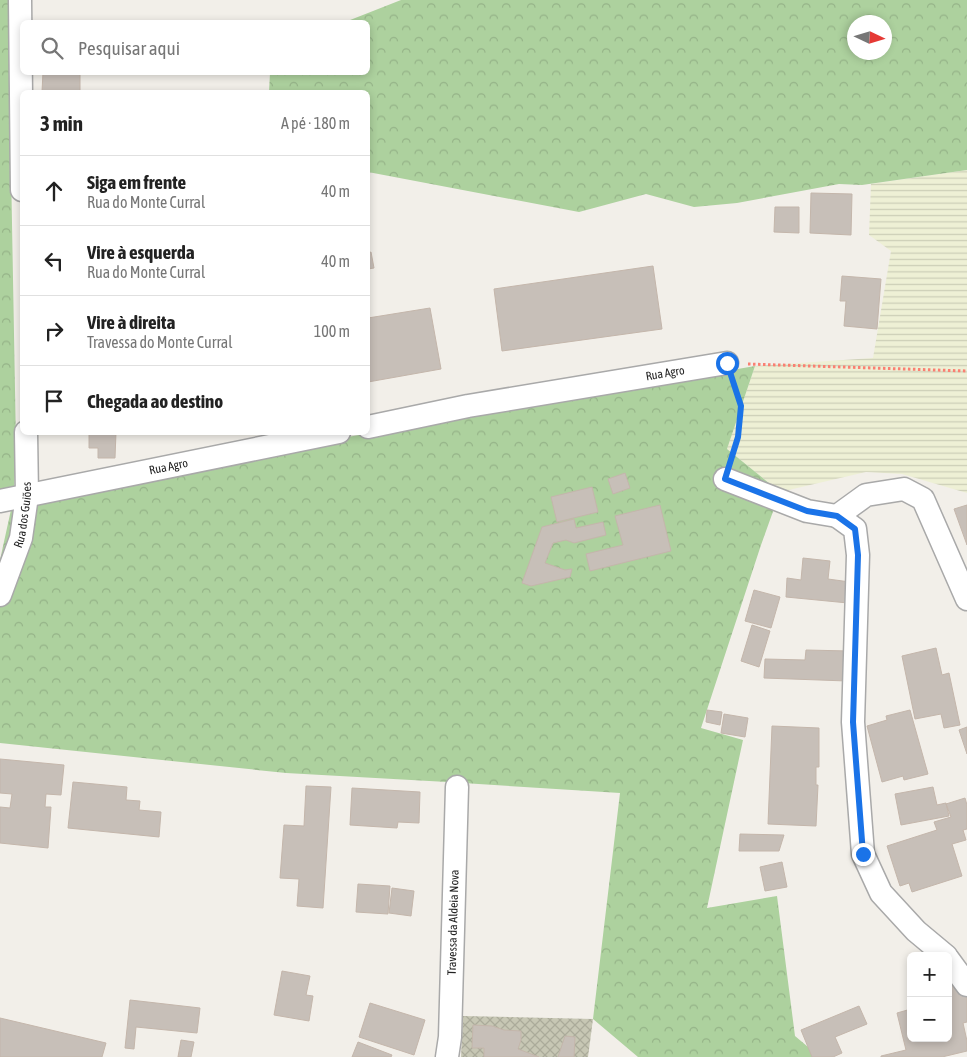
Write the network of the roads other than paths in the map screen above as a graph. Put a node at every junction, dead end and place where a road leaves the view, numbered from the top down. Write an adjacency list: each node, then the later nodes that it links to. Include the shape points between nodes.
1 (20, 0): 2 (street)
2 (20, 20)
3 (21, 75): 4 (street)
4 (21, 90)
5 (727, 363): 6 (street, Rua Agro, via 468,406)
6 (370, 427)
7 (26, 435): 10 (street, Rua dos Guiões)
8 (324, 435): 10 (street, Rua Agro)
9 (725, 479): 12 (street, via 807,511)
10 (26, 496): 11 (street, Rua Agro); 13 (street, Rua dos Guiões, via 21,538)
11 (0, 501)
12 (837, 516): 14 (street, via 866,494 904,489 923,499); 16 (street, via 855,529 858,555 853,722 863,854 880,893)
13 (0, 595)
14 (967, 599)
15 (457, 787): 19 (street, Travessa da Aldeia Nova)
16 (941, 952)
17 (952, 964): 18 (street)
18 (967, 985)
19 (447, 1057)

